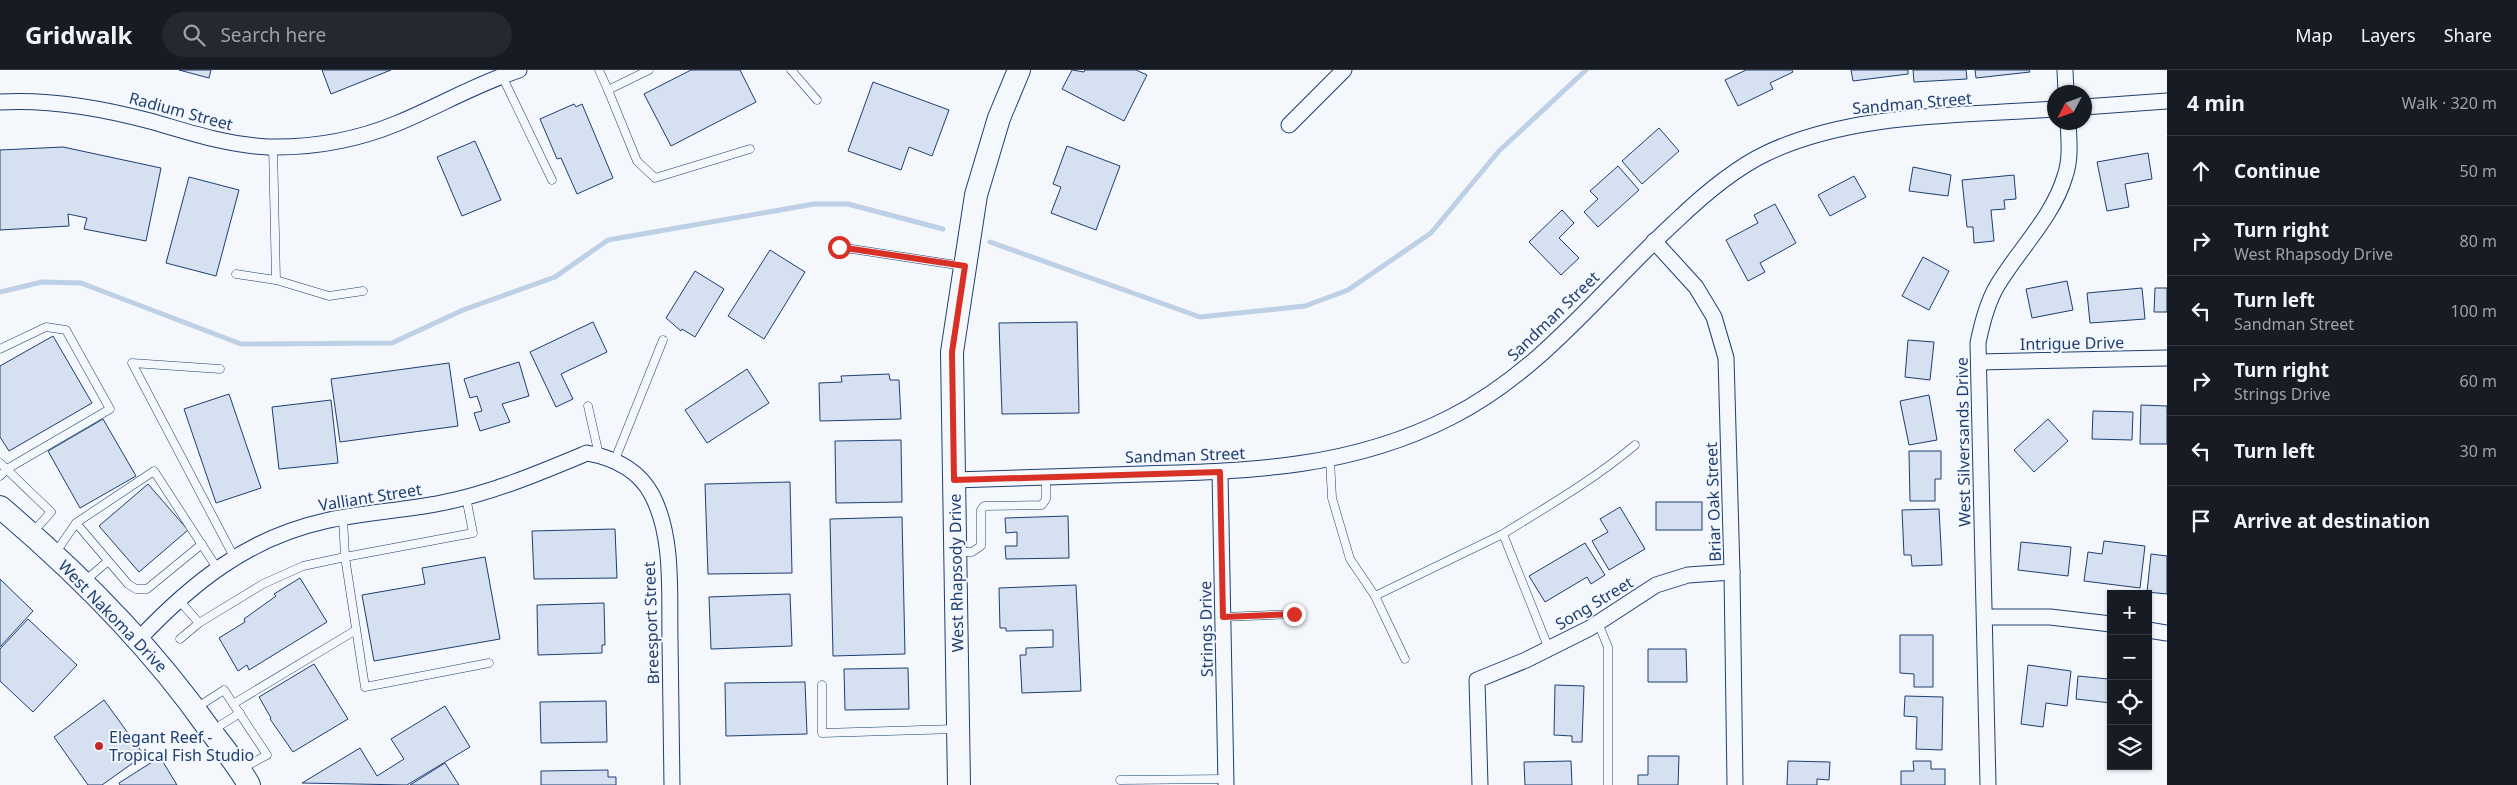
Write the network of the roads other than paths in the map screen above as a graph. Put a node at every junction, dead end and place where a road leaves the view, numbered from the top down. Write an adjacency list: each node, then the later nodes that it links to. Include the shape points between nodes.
1 (519, 70): 8 (street, Radium Street)
2 (599, 70): 10 (lane)
3 (649, 70): 10 (lane)
4 (791, 70): 11 (lane)
5 (1019, 70): 23 (street, West Rhapsody Drive, via 999,118 976,195)
6 (1344, 70): 16 (street)
7 (2065, 70): 9 (street)
8 (502, 76): 18 (street, Radium Street, via 367,134 335,142); 20 (lane)
9 (2066, 85)
10 (608, 90): 19 (lane, via 637,161 655,178)
11 (817, 100)
12 (2167, 101): 14 (street)
13 (0, 102): 18 (street, Radium Street, via 58,103 105,110 204,138)
14 (2092, 106)
15 (2047, 109): 21 (street, Sandman Street, via 1892,120 1818,134 1764,154 1736,172 1700,198)
16 (1289, 125)
17 (2068, 130): 30 (street, West Silversands Drive, via 2066,175 2043,220 1997,286 1984,314 1978,343)
18 (273, 146): 25 (lane)
19 (750, 149)
20 (552, 180)
21 (1654, 240): 35 (street, Sandman Street, via 1532,364 1494,393 1410,437); 56 (street, Briar Oak Street, via 1696,287 1722,338 1726,358)
22 (839, 247): 23 (lane)
23 (965, 266): 42 (street, West Rhapsody Drive, via 952,352)
24 (236, 274): 25 (lane)
25 (276, 280): 26 (lane, via 329,296)
26 (362, 291)
27 (663, 340): 37 (lane)
28 (0, 349): 38 (lane, via 46,326 66,330 110,409)
29 (2167, 358): 30 (street, Intrigue Drive)
30 (1979, 362): 62 (street, West Silversands Drive)
31 (220, 369): 52 (lane, via 132,363)
32 (588, 406): 34 (lane)
33 (1635, 444): 47 (lane, via 1618,460)
34 (599, 455): 37 (street); 43 (street, Valliant Street, via 587,453 506,487)
35 (1330, 460): 39 (street, Sandman Street); 58 (lane, via 1332,498 1350,559)
36 (0, 462): 38 (lane)
37 (614, 462): 83 (street, Breesport Street, via 632,469 652,494 662,520 669,565)
38 (8, 469): 40 (lane); 48 (lane, via 51,512)
39 (1220, 472): 41 (street, Sandman Street); 61 (street, Strings Drive)
40 (0, 476)
41 (1046, 477): 42 (street, Sandman Street); 50 (lane, via 1046,499 1042,505 984,506 981,510 981,546 972,552)
42 (954, 480): 50 (street, West Rhapsody Drive)
43 (466, 497): 45 (street, Valliant Street); 53 (lane, via 473,533)
44 (0, 507): 48 (street, West Nakoma Drive)
45 (343, 518): 52 (street, Valliant Street, via 294,529); 53 (lane)
46 (76, 523): 49 (lane, via 154,470); 51 (lane); 54 (lane)
47 (1503, 534): 58 (lane); 71 (lane)
48 (31, 535): 51 (street, West Nakoma Drive)
49 (202, 544): 54 (lane, via 147,589 136,589 128,584); 55 (lane)
50 (955, 552): 78 (street, West Rhapsody Drive)
51 (54, 556): 57 (street, West Nakoma Drive)
52 (234, 557): 55 (street, Valliant Street)
53 (345, 557): 63 (lane, via 302,566 263,584); 66 (lane)
54 (108, 561): 57 (lane)
55 (217, 568): 59 (street, Valliant Street)
56 (1732, 572): 64 (street, Song Street, via 1688,574 1656,585); 87 (street, Briar Oak Street)
57 (83, 583): 69 (street, West Nakoma Drive)
58 (1375, 596): 72 (lane)
59 (178, 599): 63 (lane); 69 (street, Valliant Street)
60 (1294, 614): 61 (lane)
61 (1223, 617): 82 (street, Strings Drive)
62 (1985, 617): 65 (street, via 2050,617); 88 (street, West Silversands Drive)
63 (199, 623): 70 (lane)
64 (1598, 623): 71 (street, Song Street); 86 (lane, via 1608,647)
65 (2107, 624)
66 (356, 630): 73 (lane, via 365,687); 75 (lane)
67 (2152, 631): 68 (street)
68 (2167, 633)
69 (139, 639): 76 (street, West Nakoma Drive)
70 (180, 640)
71 (1549, 649): 85 (street, Song Street, via 1477,680)
72 (1406, 660)
73 (489, 664)
74 (822, 685): 78 (lane, via 822,733)
75 (234, 704): 76 (lane, via 224,690); 77 (lane)
76 (195, 709): 79 (street, West Nakoma Drive)
77 (240, 714): 79 (lane); 80 (lane, via 267,755)
78 (958, 729): 84 (street, West Rhapsody Drive)
79 (211, 731): 80 (street, West Nakoma Drive)
80 (244, 778)
81 (1120, 780): 82 (lane)
82 (1226, 782)
83 (672, 785)
84 (960, 785)
85 (1480, 785)
86 (1608, 785)
87 (1735, 785)
88 (1988, 785)

